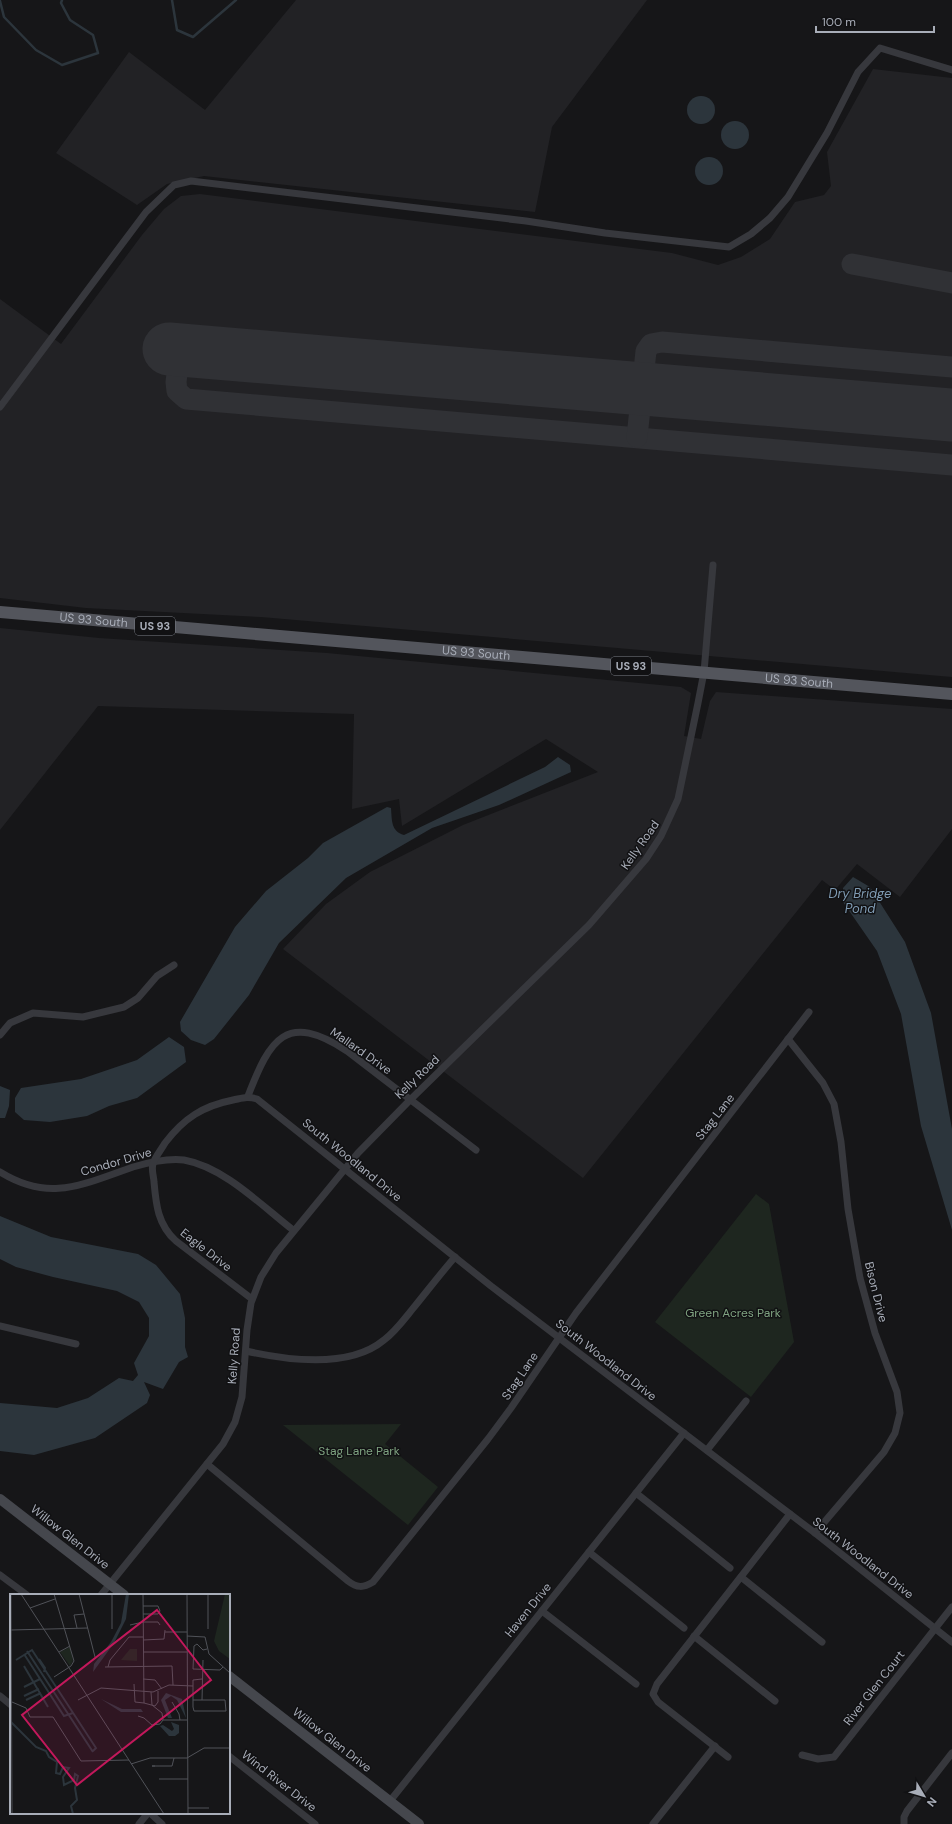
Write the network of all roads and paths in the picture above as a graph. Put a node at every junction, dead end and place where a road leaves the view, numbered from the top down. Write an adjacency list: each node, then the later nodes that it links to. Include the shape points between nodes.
1 (952, 70): 2 (street, via 880,48 858,72 827,133 788,197 770,218 751,234 729,247 191,181 174,185 146,212)
2 (0, 407)
3 (713, 565): 5 (street, Kelly Road)
4 (0, 612): 5 (main road, US 93 South / US 93)
5 (704, 672): 6 (main road, US 93 South / US 93); 12 (street, Kelly Road, via 678,799 668,824 654,848 589,925)
6 (952, 694)
7 (174, 964): 9 (street, via 157,976 138,998 124,1007 83,1017 33,1013 10,1023)
8 (809, 1012): 10 (street, Stag Lane)
9 (0, 1035)
10 (788, 1039): 21 (street, Stag Lane); 31 (street, Bison Drive, via 823,1083 834,1104 860,1278 873,1326 897,1392 900,1413 895,1433 884,1452)
11 (248, 1096): 12 (street, Mallard Drive, via 264,1058 274,1044 288,1035 305,1032 330,1040 347,1051); 14 (street, Eagle Drive, via 220,1102 196,1113 171,1135); 15 (street, South Woodland Drive, via 257,1099)
12 (410, 1100): 13 (street, Mallard Drive); 15 (street, Kelly Road)
13 (476, 1150)
14 (155, 1161): 16 (street, Condor Drive, via 60,1188 39,1189); 17 (street, Condor Drive, via 183,1160 217,1172); 19 (street, Eagle Drive, via 152,1172 155,1203 167,1231 176,1241)
15 (344, 1169): 17 (street, Kelly Road); 18 (street, South Woodland Drive)
16 (0, 1172)
17 (293, 1230): 19 (street, Kelly Road, via 268,1265)
18 (455, 1257): 21 (street, South Woodland Drive); 23 (street, via 398,1327 384,1341 367,1351 321,1359 279,1357)
19 (252, 1300): 23 (street, Kelly Road)
20 (0, 1326): 22 (street)
21 (559, 1337): 25 (street, South Woodland Drive); 27 (street, Stag Lane, via 488,1439 379,1576 367,1586 360,1587 348,1581)
22 (76, 1344)
23 (246, 1351): 27 (street, Kelly Road, via 242,1397 235,1422 223,1444)
24 (746, 1401): 26 (street)
25 (684, 1432): 26 (street, South Woodland Drive); 28 (street, Haven Drive)
26 (707, 1450): 30 (street, South Woodland Drive)
27 (207, 1464): 36 (street, Kelly Road)
28 (636, 1493): 32 (street, Haven Drive); 33 (street)
29 (0, 1499): 36 (main road, Willow Glen Drive)
30 (790, 1514): 31 (street, South Woodland Drive); 35 (street)
31 (815, 1533): 43 (street, South Woodland Drive)
32 (589, 1552): 41 (street, Haven Drive); 42 (street)
33 (730, 1568)
34 (0, 1575): 37 (street)
35 (741, 1577): 44 (street); 45 (street)
36 (109, 1584): 38 (street, Kelly Road); 39 (main road, Willow Glen Drive)
37 (26, 1594)
38 (102, 1594)
39 (123, 1594)
40 (952, 1607): 43 (street, River Glen Court)
41 (542, 1611): 48 (street); 57 (street, Haven Drive)
42 (684, 1628)
43 (935, 1629): 46 (street, South Woodland Drive); 54 (street, River Glen Court, via 834,1757 818,1759)
44 (694, 1636): 50 (street); 52 (street, via 657,1684 653,1694 658,1702)
45 (822, 1642)
46 (952, 1642)
47 (230, 1677): 57 (main road, Willow Glen Drive)
48 (636, 1684)
49 (0, 1696): 51 (street)
50 (774, 1701)
51 (10, 1704)
52 (715, 1746): 56 (street); 64 (street)
53 (952, 1753): 65 (street, via 907,1811)
54 (802, 1755)
55 (230, 1757): 62 (street, Wind River Drive)
56 (728, 1757)
57 (390, 1801): 63 (main road, Willow Glen Drive)
58 (148, 1814): 60 (street)
59 (150, 1814): 61 (street)
60 (139, 1824)
61 (162, 1824)
62 (315, 1824)
63 (419, 1824)
64 (653, 1824)
65 (904, 1824)

